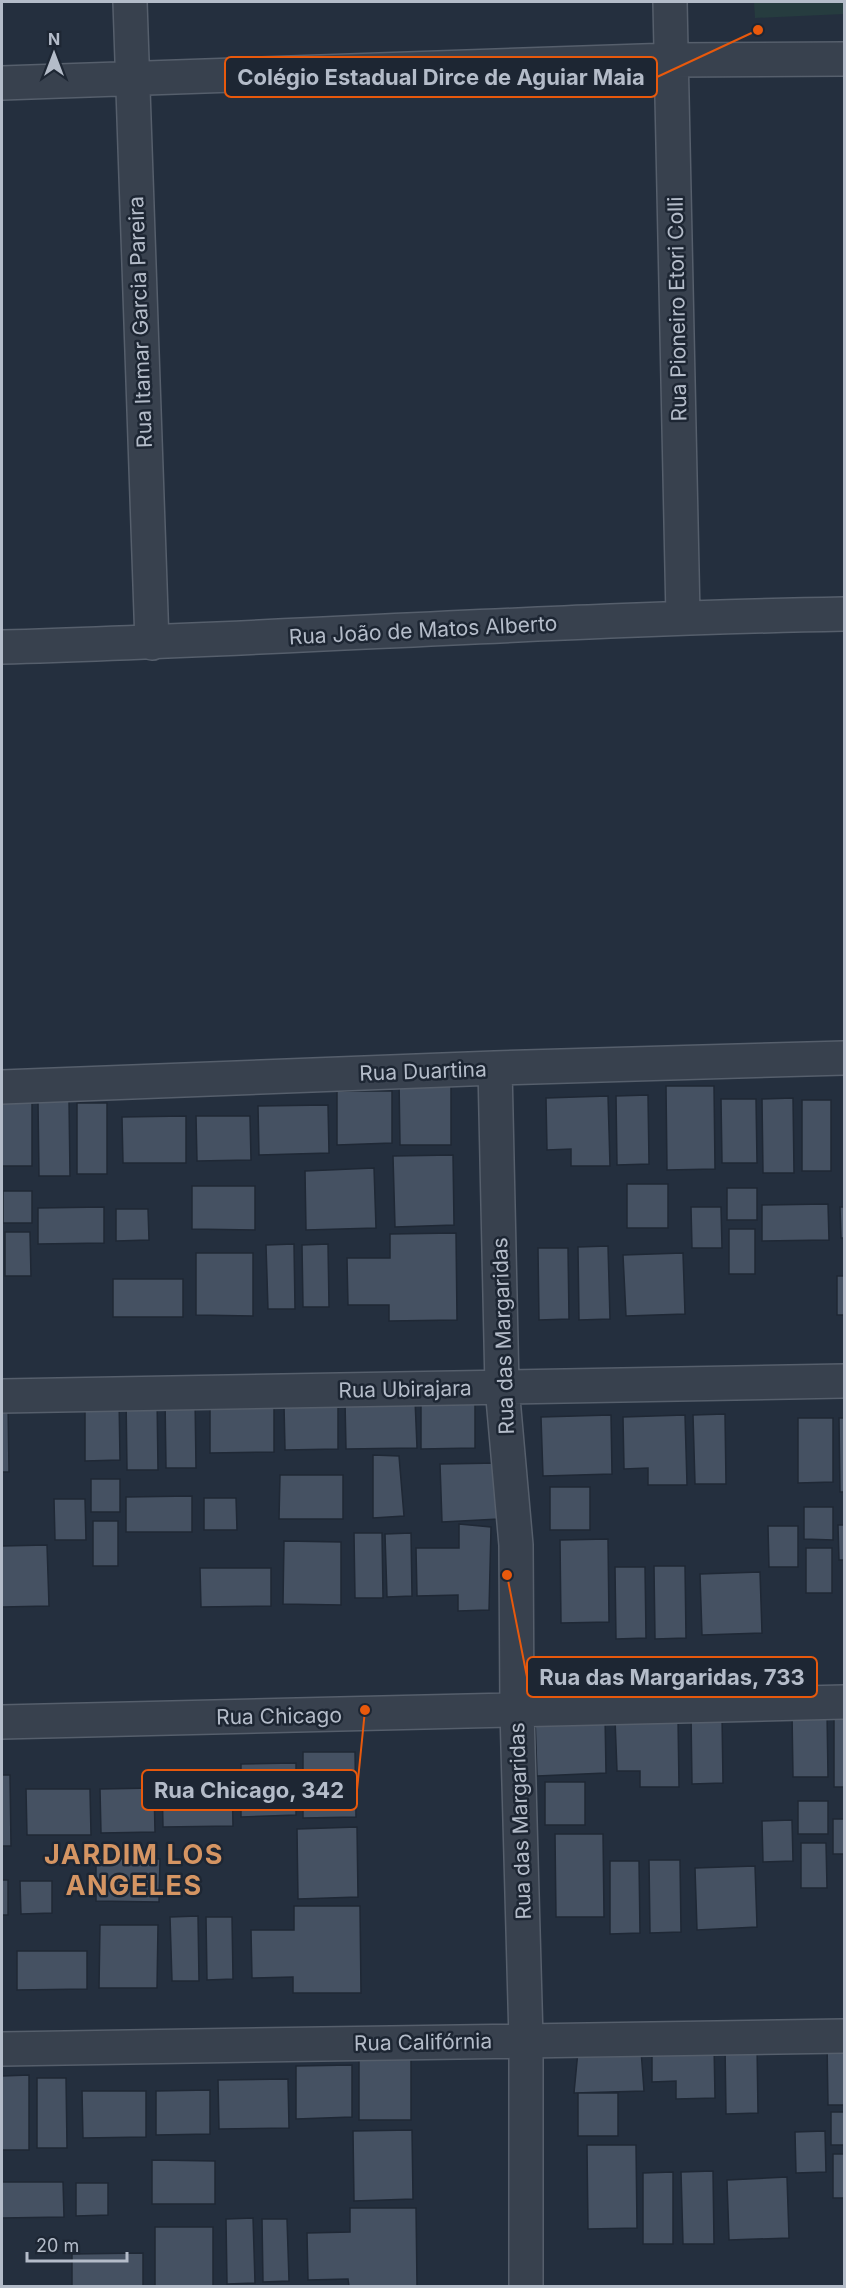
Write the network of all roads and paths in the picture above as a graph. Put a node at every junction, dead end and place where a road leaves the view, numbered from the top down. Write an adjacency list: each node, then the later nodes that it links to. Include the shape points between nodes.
1 (130, 2): 5 (street, Rua Itamar Garcia Pareira)
2 (670, 2): 4 (street, Rua Pioneiro Etori Colli)
3 (844, 59): 4 (street)
4 (672, 60): 5 (street); 8 (street, Rua Pioneiro Etori Colli)
5 (132, 80): 6 (street); 9 (street, Rua Itamar Garcia Pareira)
6 (2, 83)
7 (844, 614): 8 (street, Rua João de Matos Alberto)
8 (683, 617): 9 (street, Rua João de Matos Alberto)
9 (152, 643): 10 (street, Rua João de Matos Alberto)
10 (2, 648)
11 (844, 1058): 12 (street, Rua Duartina)
12 (495, 1068): 13 (street, Rua Duartina); 15 (street, Rua das Margaridas)
13 (2, 1087)
14 (844, 1381): 15 (street, Rua Ubirajara)
15 (502, 1387): 16 (street, Rua Ubirajara); 18 (street, Rua das Margaridas, via 516,1545)
16 (2, 1396)
17 (844, 1702): 18 (street, Rua Chicago)
18 (517, 1711): 19 (street, Rua Chicago); 21 (street, Rua das Margaridas)
19 (2, 1722)
20 (844, 2036): 21 (street, Rua Califórnia)
21 (526, 2040): 22 (street, Rua Califórnia); 23 (street, Rua das Margaridas)
22 (2, 2049)
23 (526, 2286)

